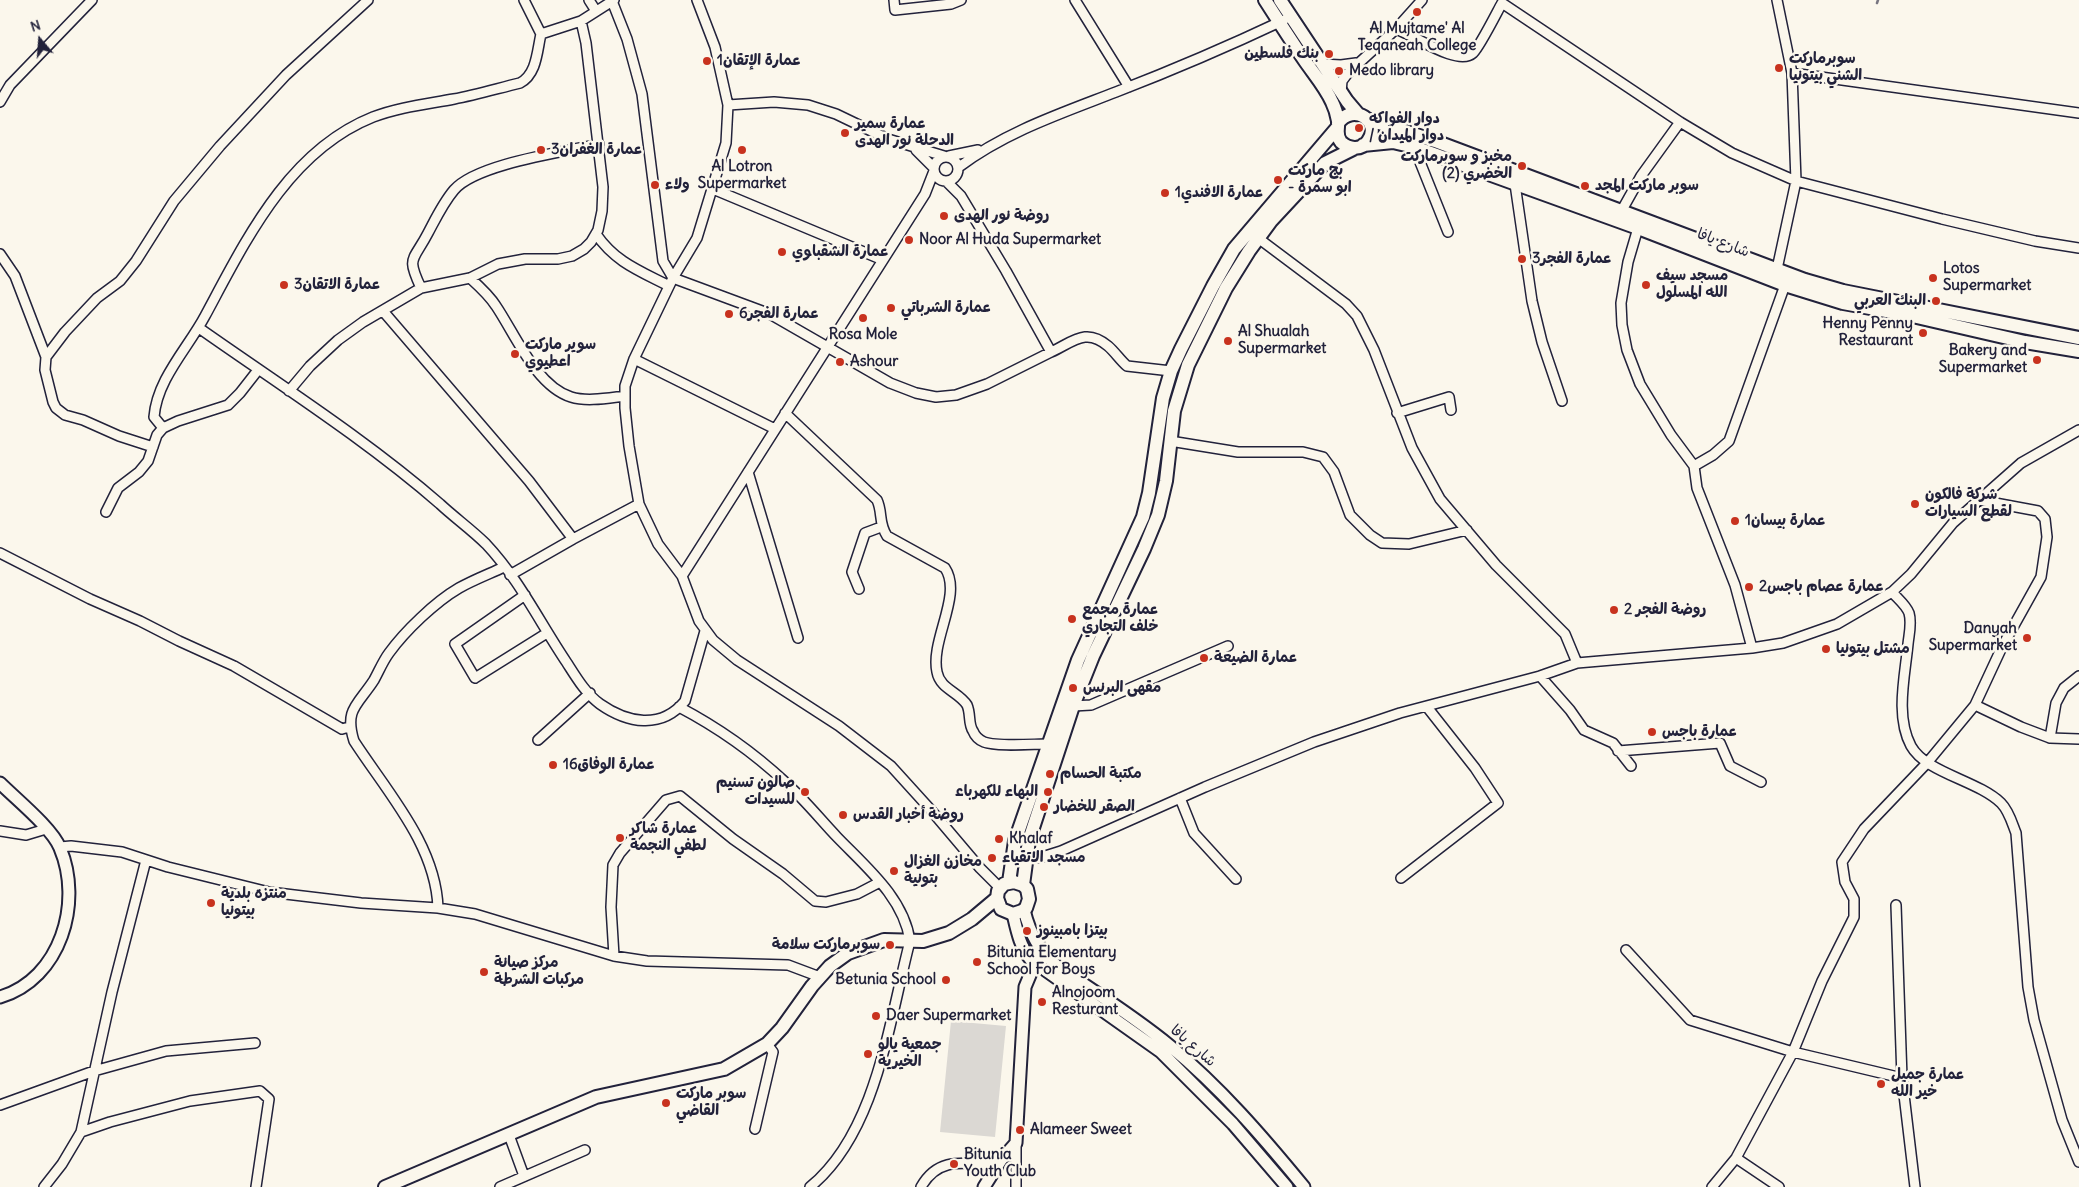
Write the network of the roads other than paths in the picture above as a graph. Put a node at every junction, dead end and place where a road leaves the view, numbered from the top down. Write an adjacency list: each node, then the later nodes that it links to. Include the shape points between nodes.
1 (92, 0): 25 (street, via 10,85)
2 (368, 0): 64 (street, via 286,75 220,146 174,201 120,281 97,298)
3 (524, 0): 19 (street)
4 (589, 0): 15 (street)
5 (613, 0): 15 (street); 55 (street, via 642,94 663,261)
6 (697, 0): 26 (street, via 715,47)
7 (894, 0): 8 (street, via 895,10)
8 (961, 0)
9 (1075, 0): 23 (street)
10 (1264, 0): 17 (main road)
11 (1280, 0): 17 (main road)
12 (1422, 0): 18 (street)
13 (1777, 0): 22 (street)
14 (1500, 2): 18 (street, via 1472,53 1462,58 1449,56); 29 (street)
15 (596, 11): 16 (street)
16 (580, 20): 19 (street); 31 (street)
17 (1285, 20): 20 (main road); 23 (street); 30 (main road, via 1329,96)
18 (1396, 29): 21 (street)
19 (541, 34): 59 (street, via 533,69 526,80 373,117 308,158 265,213)
20 (1322, 64): 21 (street); 24 (main road)
21 (1356, 64): 24 (street, via 1342,81)
22 (1792, 73): 27 (street); 40 (street)
23 (1129, 87): 32 (street)
24 (1341, 93): 28 (main road)
25 (0, 102)
26 (728, 104): 35 (street, via 774,102 808,105); 42 (street, via 726,144)
27 (2079, 113)
28 (1363, 116): 30 (main road, via 1347,115); 33 (main road, via 1370,124 1371,135); 45 (main road, شارع يافا)
29 (1680, 122): 40 (street, via 1732,152); 45 (street, via 1641,176)
30 (1338, 126): 33 (main road, via 1339,140); 67 (main road, via 1234,249 1212,286)
31 (599, 144): 48 (street, via 603,187 602,211); 57 (street, via 493,168 468,178 454,189 413,258 412,268)
32 (990, 146): 36 (street); 37 (street)
33 (1359, 147): 34 (main road, شارع يافا, via 1393,142); 49 (main road, via 1325,162)
34 (1414, 147): 41 (main road, شارع يافا); 47 (street)
35 (914, 148): 36 (street); 38 (street)
36 (946, 156): 37 (street, via 955,160); 38 (street, via 937,160)
37 (958, 169): 39 (street, via 954,178); 44 (street)
38 (934, 170): 39 (street); 43 (street)
39 (944, 180): 43 (street, via 931,186); 44 (street)
40 (1796, 181): 50 (street, via 1933,217); 53 (street)
41 (1515, 184): 46 (main road, شارع يافا); 70 (street, via 1532,301)
42 (713, 189): 52 (street); 55 (street, via 697,238)
43 (925, 194): 52 (street)
44 (961, 196): 63 (street)
45 (1622, 210): 53 (main road, شارع يافا)
46 (1638, 228): 56 (main road, شارع يافا); 79 (street, via 1628,262 1622,303 1627,350 1640,384)
47 (1448, 232)
48 (596, 234): 54 (street, via 592,242 572,256 498,264); 55 (street, via 624,263)
49 (1258, 238): 73 (street, via 1346,304 1357,316 1374,350); 77 (main road, via 1226,288 1188,364 1174,411)
50 (2079, 248)
51 (0, 254): 64 (street, via 15,276)
52 (883, 260): 61 (street)
53 (1777, 269): 60 (main road, شارع يافا, via 1842,291)
54 (470, 278): 57 (street); 69 (street, via 496,305 536,369 553,387 572,397)
55 (671, 282): 61 (street, via 770,314); 65 (street)
56 (1785, 285): 62 (main road, شارع يافا, via 1843,304); 79 (street, via 1729,441)
57 (422, 288): 58 (street)
58 (383, 311): 68 (street, via 338,340 310,366); 86 (street, via 529,482)
59 (199, 328): 66 (street); 74 (street, via 163,383 154,416)
60 (2079, 338)
61 (827, 348): 63 (street, via 890,384 936,397 956,395 987,384); 72 (street)
62 (2079, 351)
63 (1051, 352): 67 (street, via 1086,335 1096,336 1127,366)
64 (46, 357): 78 (street, via 45,370 56,408 65,415)
65 (634, 358): 69 (street); 75 (street)
66 (258, 370): 68 (street); 74 (street, via 228,405)
67 (1171, 371): 111 (main road, via 1161,406 1143,517 1078,660)
68 (289, 392): 88 (street, via 394,466 486,544)
69 (624, 396): 82 (street)
70 (1562, 402)
71 (1451, 410): 73 (street, via 1449,397)
72 (786, 413): 75 (street); 84 (street, via 878,500)
73 (1397, 413): 85 (street, via 1440,499)
74 (163, 428): 78 (street, via 156,435)
75 (776, 429): 80 (street)
76 (2079, 430): 81 (street, via 2021,464)
77 (1170, 441): 85 (street, via 1238,452 1303,452 1323,457 1334,472 1350,515 1382,543 1409,544); 104 (main road, via 1158,515)
78 (153, 447): 83 (street, via 139,472 118,488)
79 (1694, 466): 98 (street, via 1696,488 1735,585)
80 (748, 472): 90 (street); 96 (street)
81 (1979, 500): 92 (street, via 1952,523 1911,574); 103 (street, via 2038,511 2045,519 2047,537 2041,577 2002,647)
82 (639, 504): 86 (street); 90 (street, via 658,544)
83 (106, 512)
84 (882, 527): 91 (street, via 864,533 852,572); 111 (street, via 887,536 945,568 950,575 951,592 935,662 942,684 966,703 971,729 976,737 994,744)
85 (1466, 530): 99 (street, via 1496,565 1566,634)
86 (573, 539): 89 (street)
87 (0, 552): 107 (street, via 90,599 234,666 342,729)
88 (504, 567): 89 (street); 107 (street, via 459,588 414,627 389,653 351,712)
89 (510, 575): 93 (street)
90 (682, 576): 94 (street)
91 (858, 589)
92 (1892, 592): 98 (street, via 1838,624 1783,643); 113 (street, via 1910,619 1902,706 1904,723 1913,749)
93 (526, 595): 95 (street); 95 (street, via 454,644 475,678)
94 (705, 631): 106 (street, via 685,701); 127 (street, via 737,660 839,726 890,766)
95 (547, 633): 102 (street)
96 (798, 638)
97 (1228, 646): 104 (street, via 1091,705)
98 (1752, 648): 99 (street)
99 (1577, 663): 100 (street)
100 (1540, 676): 105 (street); 112 (street, via 1584,730 1613,743)
101 (2079, 676): 108 (street, via 2064,688 2056,703)
102 (590, 693): 106 (street, via 598,702 630,720 655,719); 110 (street)
103 (1975, 705): 108 (street); 113 (street)
104 (1073, 706): 121 (main road, via 1029,840)
105 (1427, 706): 117 (street, via 1314,742); 123 (street, via 1476,768 1498,803)
106 (679, 707): 125 (street, via 739,745 786,782)
107 (349, 727): 129 (street, via 354,741 424,849 437,889)
108 (2050, 738): 109 (street)
109 (2079, 739)
110 (538, 740)
111 (1049, 744): 127 (main road)
112 (1618, 751): 114 (street); 115 (street, via 1720,743 1730,766)
113 (1928, 763): 141 (street, via 1864,829 1842,862 1845,882 1854,899 1854,917 1822,981); 151 (street, via 1984,789 2009,814 2016,834 2028,987 2034,1020 2062,1120)
114 (1631, 766)
115 (1761, 782)
116 (0, 783): 118 (street)
117 (1180, 798): 121 (street, via 1061,851); 124 (street, via 1194,833)
118 (46, 829): 119 (street, via 26,835); 120 (street)
119 (0, 831)
120 (60, 847): 122 (street, via 122,852); 138 (street, via 70,896 67,919 57,948 44,967 26,984)
121 (1027, 859): 126 (main road)
122 (146, 860): 129 (street, via 269,892); 142 (street)
123 (1401, 878)
124 (1236, 879)
125 (880, 882): 132 (street, via 902,915); 135 (street, via 848,897 815,901 680,796 666,800 620,853 613,866)
126 (1023, 885): 127 (main road, via 1014,882); 130 (main road, via 1029,899)
127 (1002, 889): 130 (main road, via 998,905); 131 (main road)
128 (1896, 905): 143 (street)
129 (438, 908): 135 (street, via 475,914)
130 (1014, 912): 131 (main road); 133 (street, شارع يافا, via 1030,930); 136 (street, via 1025,953)
131 (972, 919): 132 (main road, via 935,938)
132 (910, 941): 137 (main road, via 884,940 848,953); 158 (street, via 864,1112 848,1143)
133 (1041, 950): 136 (street); 163 (street, شارع يافا, via 1058,967 1170,1046 1202,1074)
134 (1626, 950): 141 (street, via 1690,1020)
135 (614, 956): 137 (street, via 647,961 788,965)
136 (1034, 963): 148 (street, via 1025,987); 162 (street, via 1161,1052 1233,1124)
137 (820, 977): 140 (main road)
138 (0, 998)
139 (255, 1043): 142 (street, via 166,1051)
140 (767, 1044): 145 (street, via 773,1052); 147 (main road, via 724,1069 596,1097)
141 (1793, 1052): 143 (street); 150 (street)
142 (94, 1071): 144 (street); 146 (street)
143 (1902, 1078): 166 (street)
144 (0, 1105)
145 (755, 1129)
146 (81, 1132): 154 (street); 155 (street, via 190,1101 260,1091 268,1099)
147 (509, 1135): 153 (street); 156 (main road)
148 (1016, 1143): 152 (street); 161 (street)
149 (585, 1150): 153 (street)
150 (1736, 1158): 164 (street); 165 (street)
151 (2079, 1162)
152 (998, 1165): 159 (street, via 943,1165 930,1173); 160 (street)
153 (524, 1176): 157 (street)
154 (44, 1187)
155 (256, 1187)
156 (384, 1187)
157 (500, 1187)
158 (810, 1187)
159 (921, 1187)
160 (984, 1187)
161 (1016, 1187)
162 (1287, 1187)
163 (1304, 1187)
164 (1712, 1187)
165 (1779, 1187)
166 (1915, 1187)

